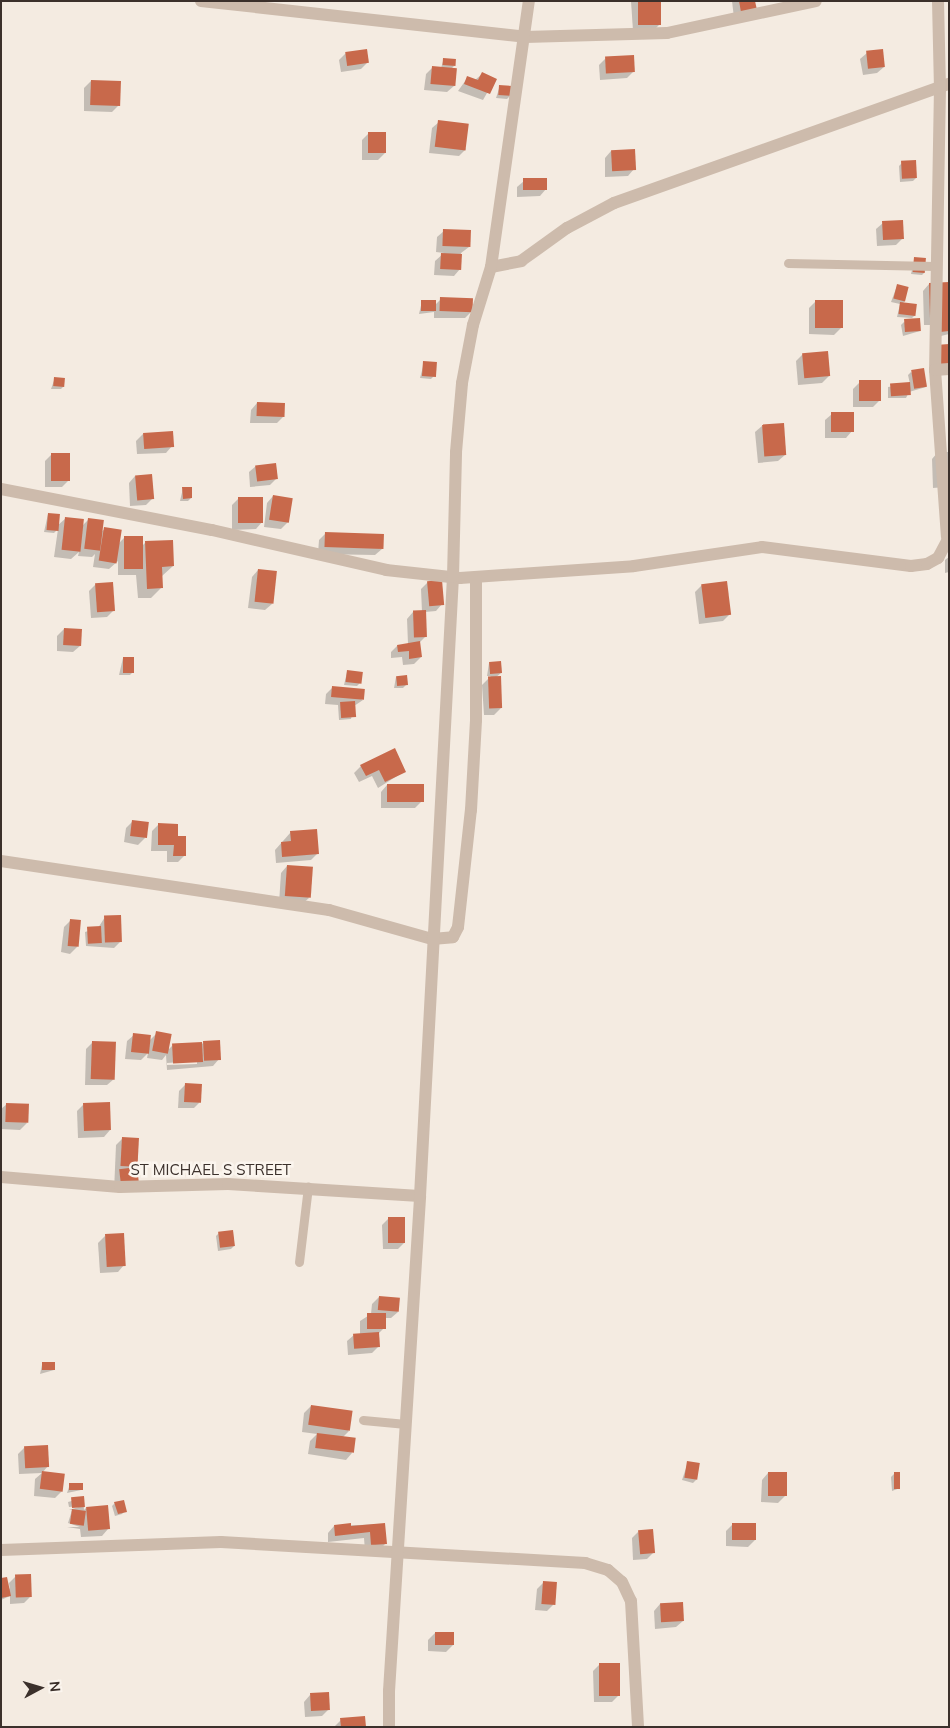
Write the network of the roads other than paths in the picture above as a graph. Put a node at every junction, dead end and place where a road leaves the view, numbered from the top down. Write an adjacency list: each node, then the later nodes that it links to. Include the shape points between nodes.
1 (201, 1): 6 (street)
2 (529, 1): 6 (street)
3 (816, 1): 5 (street)
4 (938, 1): 7 (street)
5 (793, 4): 6 (street, via 667,33)
6 (525, 37): 10 (street)
7 (944, 86): 9 (street); 10 (street, via 614,204 567,228 521,261)
8 (788, 262): 9 (lane)
9 (934, 266): 12 (street)
10 (491, 267): 15 (street, via 473,325 462,382 456,452)
11 (949, 369): 12 (street)
12 (935, 370): 14 (street)
13 (1, 489): 15 (street, via 212,530 386,570)
14 (948, 537): 15 (street, via 938,558 927,564 911,566 762,547 634,566)
15 (465, 578): 17 (street); 17 (street, via 476,720 471,810 457,933)
16 (1, 862): 17 (street, via 329,910)
17 (439, 939): 20 (street)
18 (1, 1177): 19 (street, ST MICHAEL S STREET, via 120,1187 228,1184)
19 (308, 1187): 20 (street, ST MICHAEL S STREET); 21 (lane)
20 (420, 1196): 23 (street)
21 (299, 1262)
22 (363, 1420): 23 (lane)
23 (406, 1424): 25 (street)
24 (1, 1550): 25 (street, via 221,1542)
25 (406, 1554): 26 (street); 27 (street, via 585,1563 608,1570 622,1582 631,1600)
26 (389, 1727)
27 (638, 1727)

